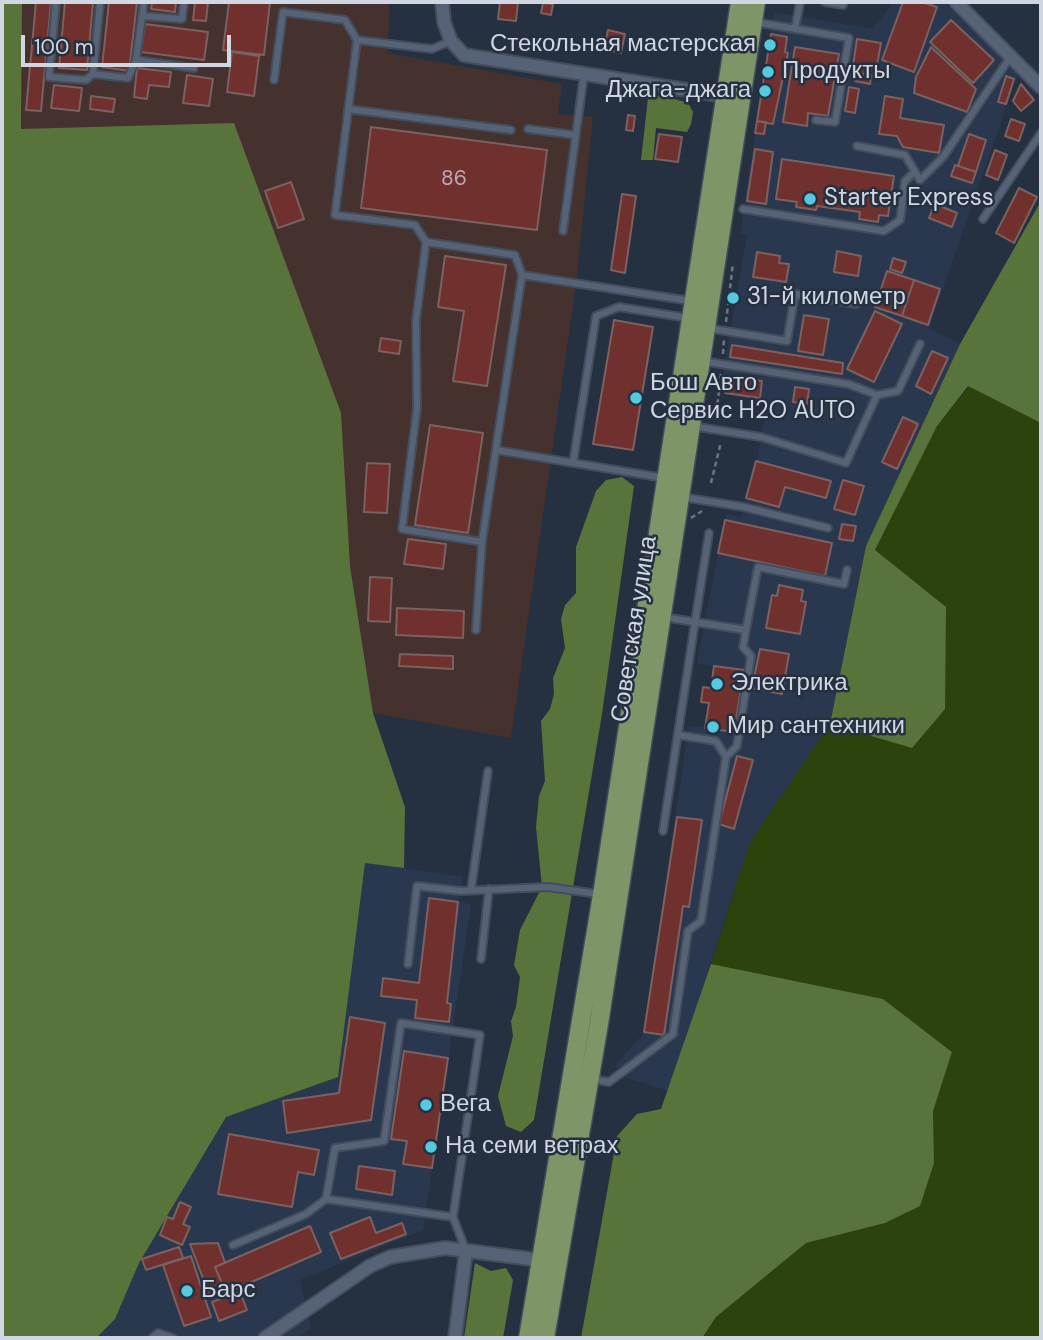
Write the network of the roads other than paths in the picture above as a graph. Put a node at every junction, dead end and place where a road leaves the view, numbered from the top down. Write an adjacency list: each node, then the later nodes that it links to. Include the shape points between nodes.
1 (56, 2): 20 (lane, via 49,77 86,80)
2 (100, 2): 20 (lane)
3 (144, 2): 12 (lane)
4 (184, 2): 12 (lane, via 182,19)
5 (442, 2): 16 (street, via 443,22)
6 (740, 2): 24 (main road, Советская улица)
7 (756, 2): 13 (main road, Советская улица)
8 (800, 2): 14 (lane)
9 (828, 2): 10 (lane)
10 (844, 2)
11 (956, 2): 17 (street)
12 (142, 16): 18 (lane)
13 (753, 21): 14 (lane); 39 (main road, Советская улица)
14 (796, 29): 26 (lane, via 849,38 835,122)
15 (357, 40): 16 (lane, via 432,49); 22 (lane, via 345,20 283,12); 25 (lane)
16 (451, 41): 21 (street, via 464,55)
17 (1011, 56): 23 (street); 32 (lane, via 943,157 920,180)
18 (136, 60): 19 (lane); 20 (lane, via 128,78)
19 (194, 68)
20 (93, 74)
21 (584, 74): 24 (street); 30 (lane)
22 (274, 80)
23 (1041, 87)
24 (725, 96): 39 (main road, Советская улица)
25 (348, 109): 28 (lane); 36 (lane, via 335,215 415,225)
26 (816, 120)
27 (528, 129): 30 (lane)
28 (510, 130)
29 (1041, 133): 34 (lane)
30 (575, 135): 35 (lane)
31 (857, 146): 32 (lane, via 905,155)
32 (915, 171): 33 (lane, via 905,181 900,220 884,231)
33 (743, 209)
34 (984, 219)
35 (563, 231)
36 (426, 242): 37 (lane, via 514,255); 50 (lane, via 416,320 417,408 402,529)
37 (522, 275): 39 (lane); 44 (lane)
38 (856, 304): 39 (lane, via 795,294 786,341 725,331)
39 (696, 316): 41 (main road, Советская улица); 45 (lane, via 619,307 596,316); 46 (main road, Советская улица)
40 (920, 344): 42 (lane, via 898,391)
41 (700, 361): 42 (lane, via 848,384); 43 (main road, Советская улица)
42 (877, 395): 43 (lane, via 846,463 761,437)
43 (690, 426): 47 (main road, Советская улица)
44 (496, 450): 45 (lane); 50 (lane)
45 (573, 463): 46 (lane)
46 (666, 478): 62 (main road, Советская улица)
47 (680, 497): 48 (lane); 52 (main road, Советская улица)
48 (828, 528)
49 (709, 533): 53 (lane)
50 (482, 542): 54 (lane)
51 (847, 570): 55 (lane, via 844,584 758,567)
52 (662, 616): 53 (lane); 65 (main road, Советская улица)
53 (695, 621): 55 (lane); 56 (lane)
54 (476, 630)
55 (746, 630): 57 (lane, via 743,647 751,656 737,746)
56 (678, 735): 57 (lane, via 716,741); 59 (lane)
57 (726, 757): 65 (lane, via 701,921 688,931 673,1034 609,1082)
58 (488, 771): 60 (lane)
59 (663, 831)
60 (471, 890): 61 (lane); 64 (lane, via 417,886)
61 (489, 890): 62 (lane, via 548,887); 63 (lane)
62 (602, 895): 70 (main road, Советская улица)
63 (481, 960)
64 (408, 964)
65 (590, 1079): 70 (main road, Советская улица)
66 (326, 1199): 67 (lane); 67 (lane, via 335,1148 384,1141 401,1023 480,1035); 68 (lane, via 306,1213)
67 (453, 1217): 69 (lane)
68 (233, 1245)
69 (466, 1251): 70 (street); 73 (street, via 445,1248 390,1257); 74 (street)
70 (550, 1262): 75 (main road); 76 (main road)
71 (152, 1338): 72 (lane, via 159,1333)
72 (173, 1338)
73 (265, 1338)
74 (455, 1338)
75 (528, 1338)
76 (545, 1338)

